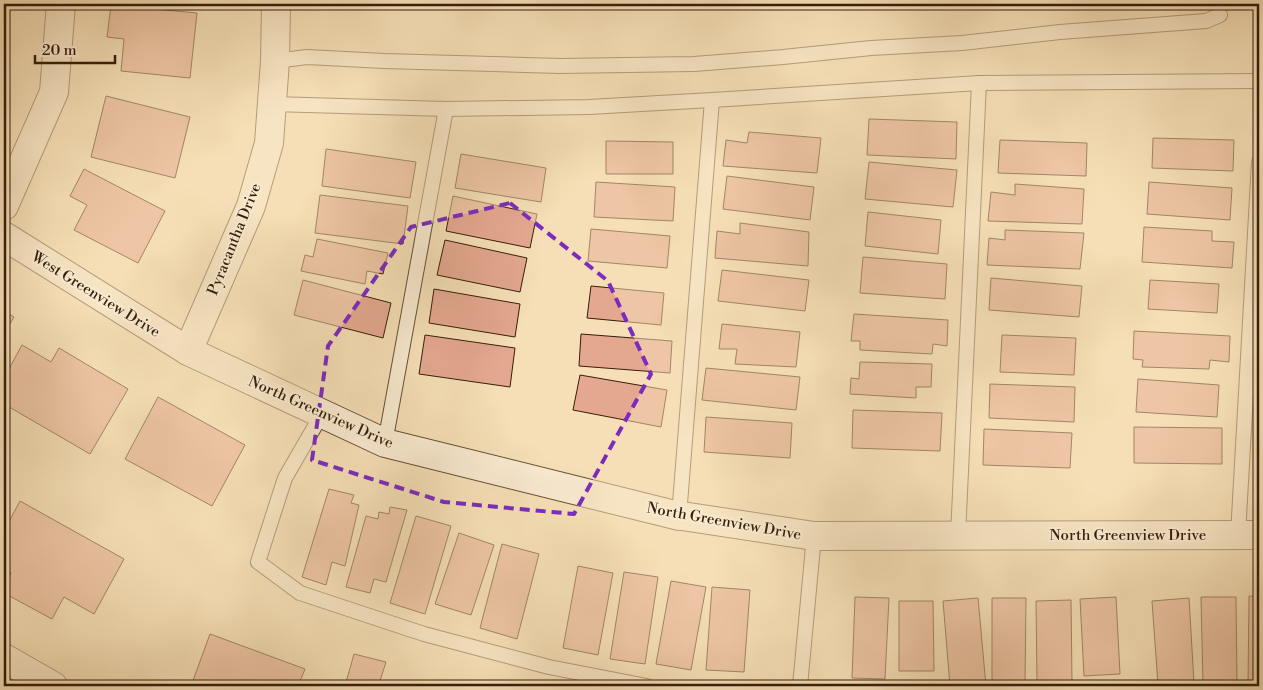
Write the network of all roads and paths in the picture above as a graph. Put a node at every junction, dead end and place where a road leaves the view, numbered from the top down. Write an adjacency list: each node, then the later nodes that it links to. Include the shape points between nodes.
1 (62, 4): 11 (street, via 54,92)
2 (276, 4): 4 (street, Pyracantha Drive)
3 (1220, 15): 4 (lane, via 1198,21 962,43 694,64 560,66 307,57)
4 (275, 61): 8 (street, Pyracantha Drive)
5 (1259, 81): 6 (lane)
6 (978, 83): 7 (lane); 19 (lane)
7 (712, 100): 9 (lane, via 589,107); 16 (lane)
8 (272, 104): 9 (lane); 13 (street, Pyracantha Drive, via 269,144 251,206)
9 (446, 109): 15 (lane)
10 (1259, 162): 17 (lane)
11 (4, 206)
12 (4, 236): 13 (street, West Greenview Drive)
13 (188, 351): 14 (street, North Greenview Drive)
14 (322, 414): 15 (street, North Greenview Drive); 22 (lane, via 285,478 258,562 300,593 424,634 548,667)
15 (385, 443): 16 (street, North Greenview Drive)
16 (679, 516): 18 (street, North Greenview Drive)
17 (1249, 535): 19 (street, North Greenview Drive)
18 (814, 536): 19 (street, North Greenview Drive); 23 (lane)
19 (958, 536)
20 (4, 658): 21 (street)
21 (53, 686)
22 (647, 686)
23 (800, 686)

